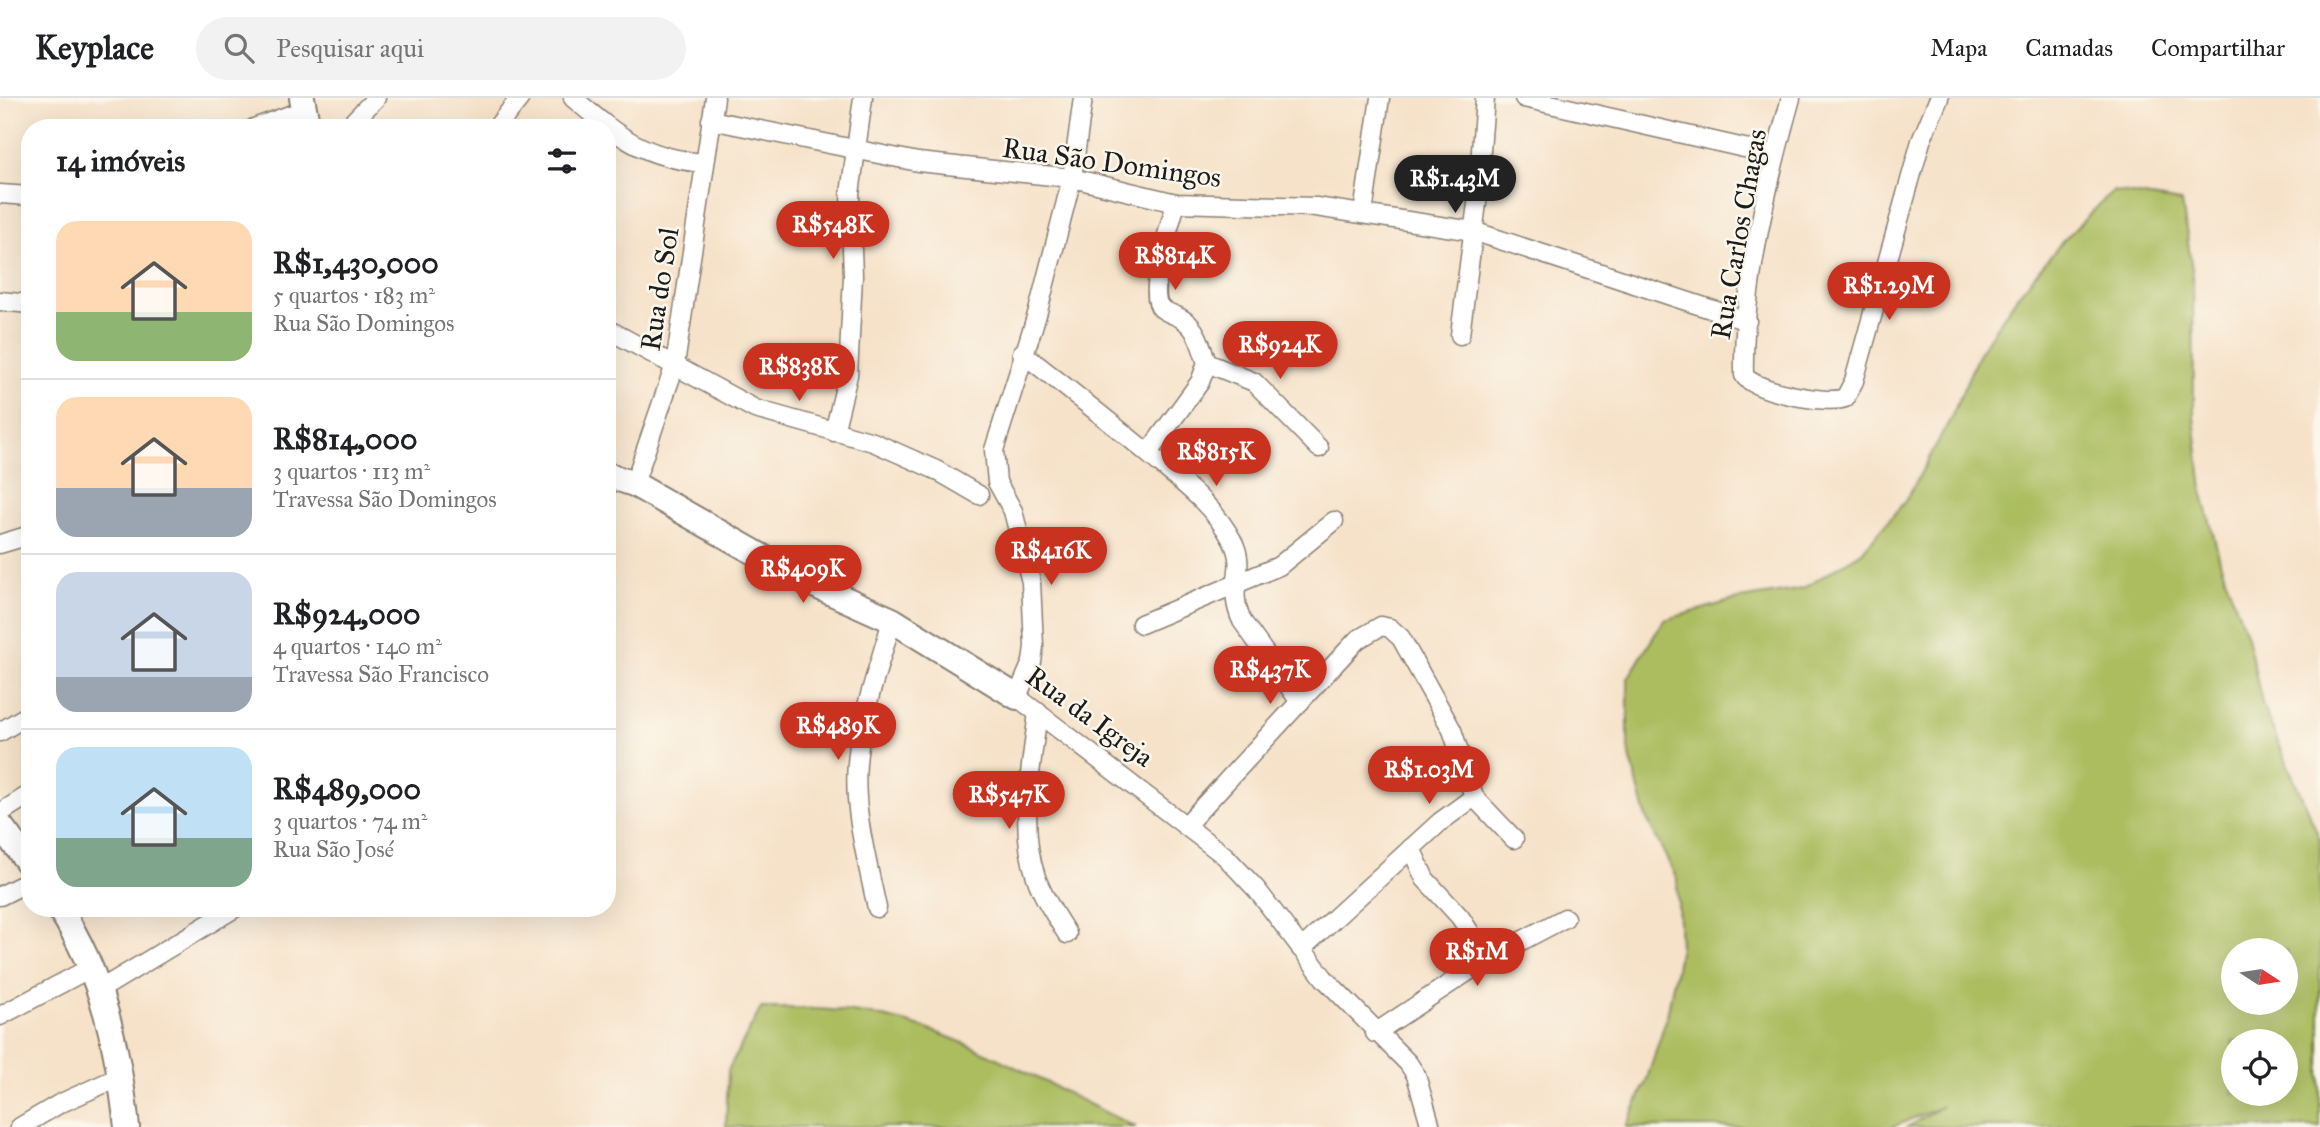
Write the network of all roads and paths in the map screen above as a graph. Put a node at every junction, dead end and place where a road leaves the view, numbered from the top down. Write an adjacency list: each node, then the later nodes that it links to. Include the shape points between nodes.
1 (376, 98): 14 (street)
2 (520, 98): 15 (street)
3 (573, 98): 16 (street)
4 (715, 98): 17 (street, Rua do Sol)
5 (863, 98): 19 (street)
6 (1083, 98): 22 (street)
7 (1380, 98): 26 (street)
8 (1485, 98): 27 (street)
9 (1524, 98): 20 (street)
10 (1791, 98): 20 (street, Rua Carlos Chagas)
11 (1939, 98): 30 (street, Rua Carlos Chagas, via 1921,141 1845,398 1829,401 1746,380)
12 (305, 112): 13 (street)
13 (283, 119)
14 (355, 119)
15 (503, 119)
16 (600, 119)
17 (711, 120): 19 (street, Rua São Domingos); 21 (street, Rua do Sol)
18 (616, 132): 21 (street, via 635,147 663,158)
19 (854, 149): 22 (street, Rua São Domingos, via 973,170); 36 (street, via 850,348)
20 (1775, 155): 30 (street, Rua Carlos Chagas)
21 (704, 163): 35 (street, Rua do Sol)
22 (1072, 178): 25 (street, Rua São Domingos); 33 (street, via 1038,311)
23 (0, 194): 24 (street)
24 (21, 195)
25 (1176, 203): 26 (street, Rua São Domingos); 34 (street, via 1156,300 1161,308 1187,322)
26 (1363, 213): 27 (street, Rua São Domingos)
27 (1473, 231): 30 (street, Rua São Domingos); 32 (street)
28 (0, 301): 29 (street)
29 (21, 303)
30 (1747, 321)
31 (616, 333): 35 (street)
32 (1460, 335)
33 (1022, 353): 38 (street); 48 (street, via 994,450 997,482 1013,511 1031,582 1034,646)
34 (1207, 363): 37 (street, via 1254,382); 38 (street, via 1200,382)
35 (674, 365): 36 (street, via 755,409); 40 (street, Rua do Sol)
36 (834, 432): 41 (street, via 902,454)
37 (1320, 448)
38 (1148, 453): 45 (street, via 1201,500 1233,541 1240,559)
39 (616, 478): 40 (street, Rua da Igreja)
40 (634, 484): 46 (street, Rua da Igreja, via 805,581)
41 (979, 495)
42 (1334, 521): 45 (street, via 1279,566)
43 (21, 538): 44 (street)
44 (0, 544)
45 (1235, 584): 47 (street); 49 (street, via 1235,607 1242,621)
46 (892, 620): 48 (street, Rua da Igreja); 63 (street, via 857,763 858,814)
47 (1141, 624)
48 (1017, 697): 50 (street, Rua da Igreja)
49 (1300, 702): 53 (street, via 1357,640 1381,626 1390,628 1401,638 1452,730); 56 (street)
50 (1038, 712): 56 (street, Rua da Igreja); 67 (street, via 1029,840 1035,876)
51 (21, 719): 52 (street)
52 (0, 732)
53 (1474, 797): 58 (street); 59 (street)
54 (21, 800): 55 (street)
55 (0, 813)
56 (1187, 824): 68 (street, Rua da Igreja, via 1257,890)
57 (0, 825): 60 (street)
58 (1514, 839)
59 (1411, 848): 68 (street); 69 (street, via 1425,879 1460,917)
60 (21, 853)
61 (21, 886): 62 (street)
62 (0, 896)
63 (877, 908)
64 (64, 917): 70 (street)
65 (217, 917): 70 (street)
66 (1565, 918): 69 (street)
67 (1067, 934)
68 (1301, 948): 72 (street, Rua da Igreja)
69 (1487, 959): 72 (street)
70 (97, 978): 71 (street); 73 (street)
71 (0, 1016)
72 (1375, 1033): 76 (street, Rua da Igreja, via 1416,1075)
73 (121, 1076): 74 (street); 75 (street)
74 (20, 1127)
75 (127, 1127)
76 (1431, 1127)

